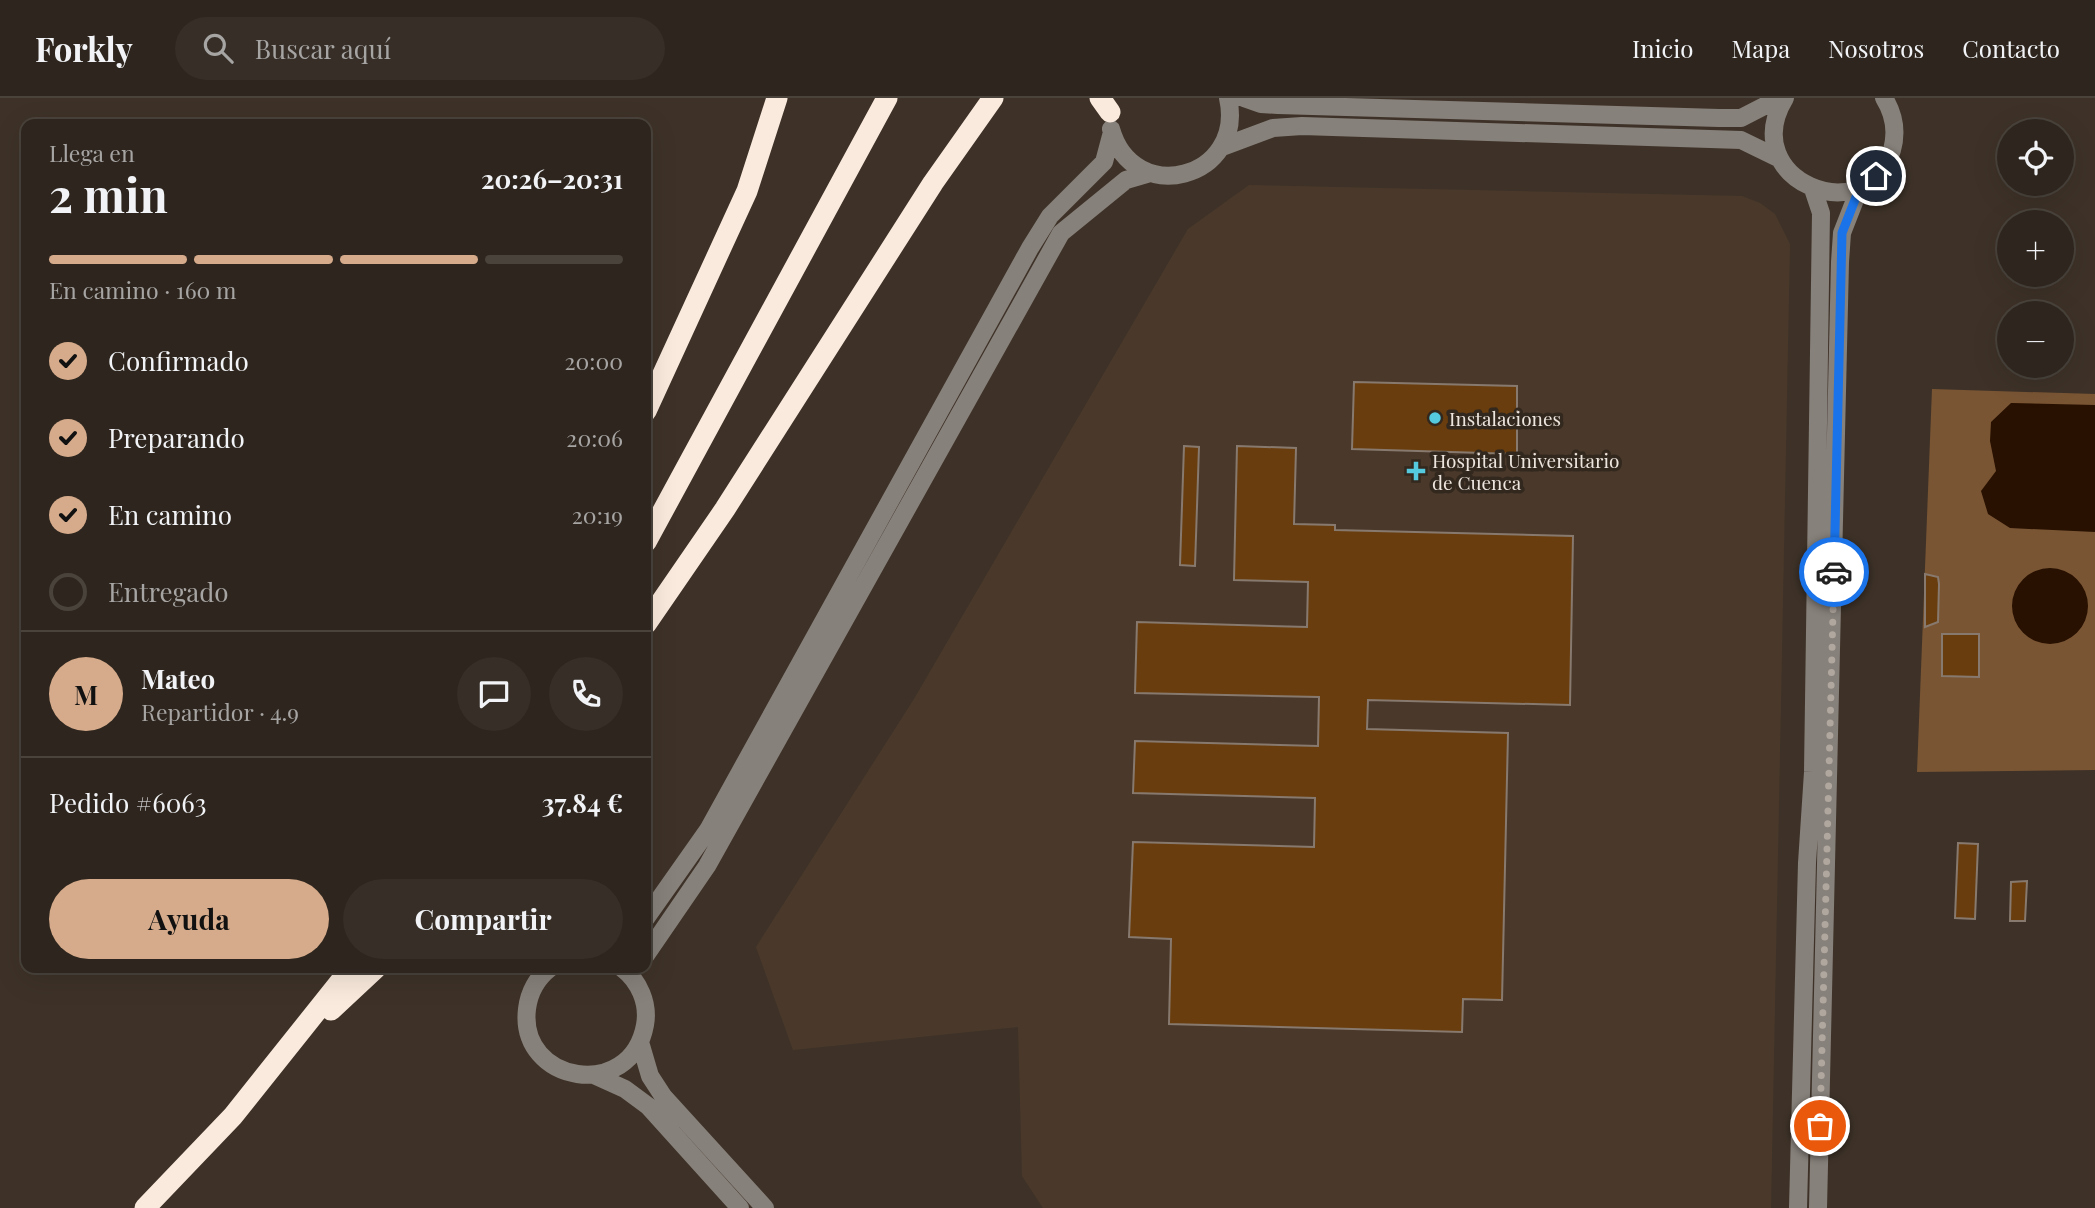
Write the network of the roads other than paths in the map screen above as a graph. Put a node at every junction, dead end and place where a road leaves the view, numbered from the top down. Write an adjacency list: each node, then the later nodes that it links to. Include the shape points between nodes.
1 (777, 98): 14 (highway, via 747,191)
2 (887, 98): 15 (highway)
3 (993, 98): 16 (highway)
4 (1228, 98): 9 (street, via 1230,123)
5 (1244, 98): 6 (street, via 1261,104 1741,118)
6 (1782, 98): 10 (street, via 1774,128)
7 (1884, 98): 12 (street, via 1894,122 1892,150 1880,172)
8 (1108, 110): 11 (street, via 1128,159); 17 (street, via 1104,162 1050,216 1030,248 708,830)
9 (1222, 147): 10 (street, via 1273,128 1302,126 1741,140); 11 (street, via 1210,161 1186,174)
10 (1780, 159): 13 (street, via 1791,175)
11 (1150, 173): 18 (street, via 1126,180 1061,233 714,855)
12 (1860, 187): 13 (street, via 1837,192); 33 (street, via 1842,233 1840,262)
13 (1813, 189): 32 (street, via 1821,213 1814,757)
14 (651, 400)
15 (651, 533)
16 (651, 617)
17 (651, 911)
18 (651, 948)
19 (348, 973): 24 (highway)
20 (362, 973): 26 (highway)
21 (369, 973): 24 (highway)
22 (545, 973): 27 (street, via 529,999 526,1016 532,1040 541,1055 561,1070)
23 (639, 976): 25 (street, via 646,1012)
24 (335, 999): 26 (highway); 28 (highway)
25 (640, 1042): 27 (street, via 621,1064); 31 (street, via 650,1076 663,1096)
26 (295, 1046): 28 (highway)
27 (594, 1075): 30 (street, via 648,1106)
28 (267, 1076): 29 (highway)
29 (145, 1208)
30 (740, 1208)
31 (765, 1208)
32 (1798, 1208)
33 (1818, 1208)

